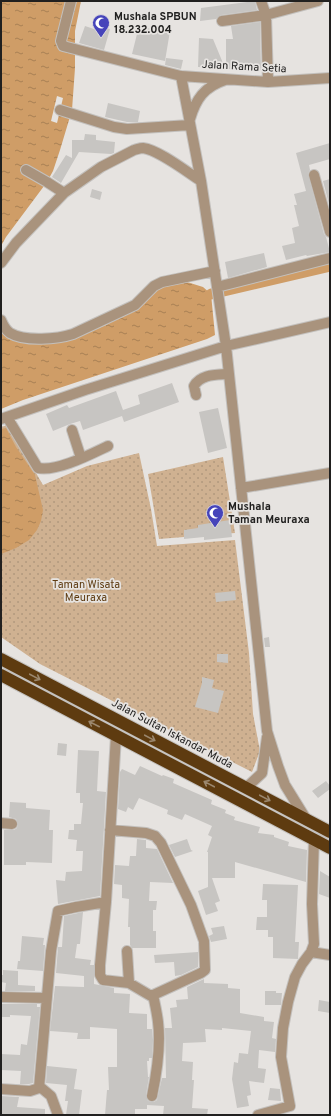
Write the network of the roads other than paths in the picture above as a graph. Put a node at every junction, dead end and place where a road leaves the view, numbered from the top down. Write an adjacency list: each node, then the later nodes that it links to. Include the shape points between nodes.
1 (71, 1): 6 (street, Jalan Rama Setia, via 61,41 63,46)
2 (261, 1): 4 (street)
3 (318, 1): 4 (street)
4 (266, 15): 5 (street); 9 (street)
5 (222, 21)
6 (181, 76): 7 (street, Jalan Rama Setia); 11 (street)
7 (229, 78): 9 (street, Jalan Rama Setia); 11 (street, via 215,83 202,94 194,106)
8 (330, 78): 9 (street, Jalan Rama Setia)
9 (268, 82)
10 (60, 110): 12 (street, via 114,127)
11 (190, 123): 12 (street); 15 (street)
12 (138, 138): 15 (street, via 145,148); 16 (street, via 121,156)
13 (26, 170): 16 (street)
14 (314, 175): 17 (street)
15 (201, 181): 20 (street)
16 (64, 193): 19 (street, via 16,243)
17 (330, 232)
18 (330, 258): 21 (street)
19 (1, 263)
20 (215, 271): 21 (street); 22 (street, via 162,282 135,304 65,337 54,339 18,336 6,330)
21 (218, 290): 24 (street)
22 (1, 320)
23 (330, 322): 24 (street)
24 (225, 344): 25 (street); 27 (street)
25 (228, 374): 26 (street, via 200,378 194,386); 32 (street)
26 (196, 395)
27 (4, 418): 30 (street, via 38,468 70,463)
28 (72, 430): 30 (street)
29 (108, 446): 30 (street)
30 (82, 458)
31 (330, 473): 32 (street)
32 (241, 488): 35 (street)
33 (1, 659): 37 (highway, Jalan Sultan Iskandar Muda, one-way to 37)
34 (1, 675): 36 (highway, one-way to 34)
35 (268, 731): 37 (street, via 262,774); 38 (street, via 285,785)
36 (116, 736): 41 (street); 43 (highway, one-way to 36)
37 (246, 788): 38 (highway, Jalan Sultan Iskandar Muda, one-way to 38)
38 (306, 819): 42 (highway, Jalan Sultan Iskandar Muda)
39 (1, 823): 40 (street)
40 (12, 824)
41 (110, 830): 45 (street); 50 (street, via 146,832 156,836 191,905 204,941 206,970)
42 (330, 832)
43 (314, 840): 44 (highway); 47 (street, via 314,944)
44 (330, 848)
45 (106, 902): 49 (street, via 100,975 103,980); 52 (street, via 76,906 58,912)
46 (127, 951): 49 (street)
47 (311, 952): 48 (street); 56 (street, via 295,978 283,1028 281,1057)
48 (330, 955)
49 (129, 983): 50 (street)
50 (153, 995): 55 (street, via 159,1023 156,1077)
51 (1, 997): 52 (street)
52 (46, 998): 53 (street)
53 (39, 1086): 54 (street, via 30,1091); 57 (street, via 51,1096)
54 (1, 1089)
55 (152, 1096)
56 (292, 1111): 58 (street)
57 (58, 1115)
58 (258, 1115)

